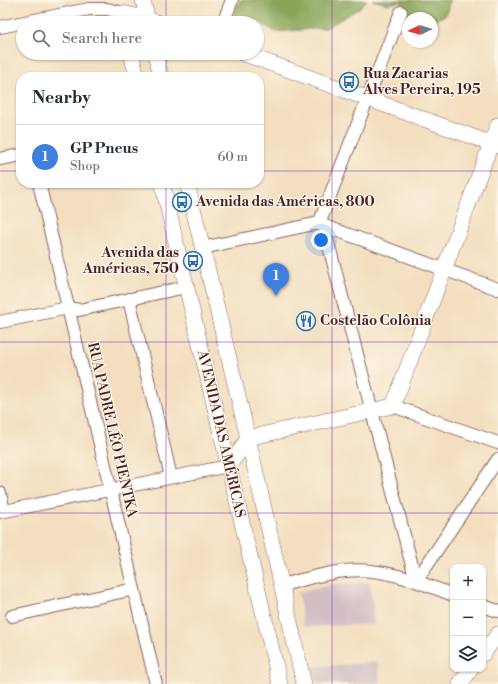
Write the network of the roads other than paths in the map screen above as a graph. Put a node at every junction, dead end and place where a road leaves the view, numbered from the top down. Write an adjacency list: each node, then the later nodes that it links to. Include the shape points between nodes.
1 (143, 0): 7 (main road)
2 (232, 0): 8 (street)
3 (122, 12): 5 (street, via 89,9); 6 (main road)
4 (401, 12): 16 (street)
5 (54, 16)
6 (134, 16)
7 (150, 16)
8 (226, 16)
9 (16, 24): 10 (street)
10 (0, 27)
11 (133, 60): 14 (main road)
12 (157, 60): 15 (main road)
13 (261, 60): 16 (main road)
14 (136, 72)
15 (160, 72)
16 (367, 99): 18 (main road); 24 (street)
17 (498, 125): 18 (main road)
18 (494, 145): 26 (main road)
19 (16, 156): 20 (street)
20 (0, 159)
21 (41, 188): 30 (street, RUA PADRE LÉO PIENTKA)
22 (163, 188): 27 (main road, AVENIDA DAS AMÉRICAS)
23 (188, 188): 25 (main road, AVENIDA DAS AMÉRICAS)
24 (322, 226): 25 (street, via 307,224); 26 (street); 33 (street)
25 (202, 248): 34 (main road, AVENIDA DAS AMÉRICAS)
26 (444, 270): 28 (street); 32 (main road)
27 (186, 287): 29 (street); 37 (main road, AVENIDA DAS AMÉRICAS)
28 (498, 289)
29 (129, 299): 30 (street, via 79,310); 38 (street)
30 (68, 308): 31 (street); 39 (street, RUA PADRE LÉO PIENTKA)
31 (0, 322)
32 (393, 406): 33 (main road); 35 (street)
33 (372, 410): 34 (main road); 42 (street)
34 (248, 438): 37 (main road); 43 (main road, AVENIDA DAS AMÉRICAS)
35 (498, 443)
36 (498, 459): 42 (street)
37 (228, 466): 38 (street); 53 (main road, AVENIDA DAS AMÉRICAS)
38 (171, 477): 39 (street)
39 (110, 489): 41 (street); 44 (street, RUA PADRE LÉO PIENTKA)
40 (0, 493): 41 (street)
41 (2, 511)
42 (416, 581): 43 (street, via 391,574 346,570); 45 (street)
43 (282, 585): 54 (main road, AVENIDA DAS AMÉRICAS)
44 (134, 589): 48 (street); 52 (street, RUA PADRE LÉO PIENTKA)
45 (450, 594)
46 (486, 607): 47 (street)
47 (498, 612)
48 (12, 616)
49 (498, 634): 50 (main road)
50 (486, 650)
51 (469, 672): 55 (main road)
52 (156, 684)
53 (280, 684)
54 (304, 684)
55 (460, 684)

